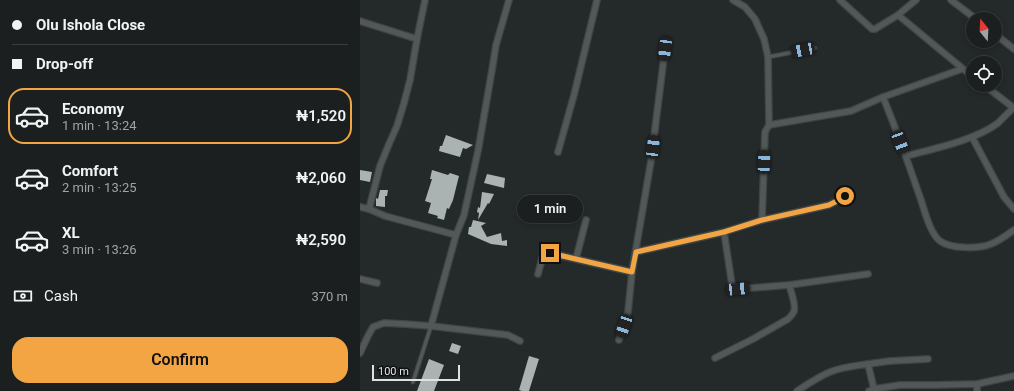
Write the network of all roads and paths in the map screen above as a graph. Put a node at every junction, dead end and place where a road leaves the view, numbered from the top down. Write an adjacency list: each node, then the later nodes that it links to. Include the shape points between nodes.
1 (425, 0): 11 (street)
2 (509, 0): 34 (street, via 496,45 464,215)
3 (597, 0): 24 (street)
4 (733, 0): 16 (street, via 745,6 755,19 764,39)
5 (840, 0): 9 (street, via 875,29)
6 (916, 0): 9 (street)
7 (951, 0): 8 (street)
8 (967, 12)
9 (898, 15): 17 (street)
10 (360, 21): 11 (street)
11 (417, 39): 28 (street, via 404,103 380,166)
12 (1002, 39): 14 (street)
13 (815, 48): 16 (lane)
14 (1014, 48)
15 (665, 49): 35 (street)
16 (768, 57): 22 (street)
17 (962, 69): 18 (street); 20 (street)
18 (966, 72)
19 (993, 92): 21 (street)
20 (883, 97): 22 (street, via 851,111); 25 (street)
21 (1014, 108): 23 (street, via 997,123)
22 (769, 125): 31 (street, via 765,132)
23 (972, 137): 25 (street); 29 (street, via 1004,197)
24 (558, 152)
25 (906, 156): 32 (street, via 929,223 941,242 958,247 983,246 1000,240)
26 (845, 196): 31 (street, via 829,205)
27 (360, 207): 28 (street)
28 (370, 209): 34 (street, via 385,216)
29 (1014, 209)
30 (586, 220): 36 (street)
31 (762, 220): 33 (street)
32 (1014, 230)
33 (724, 232): 35 (street); 42 (street, via 734,288)
34 (456, 235): 43 (street)
35 (636, 252): 37 (street)
36 (576, 259): 37 (street); 38 (street, via 546,253 541,259)
37 (632, 272): 44 (street, via 628,312)
38 (538, 274)
39 (868, 274): 42 (street)
40 (360, 279): 41 (street)
41 (377, 283)
42 (789, 285): 47 (street, via 795,306 792,316)
43 (431, 326): 45 (street, via 508,335); 46 (street, via 384,323 373,327); 51 (lane)
44 (619, 340)
45 (520, 341)
46 (360, 353)
47 (715, 358)
48 (928, 359): 49 (street)
49 (868, 364): 53 (street); 54 (street, via 831,372)
50 (1014, 376): 52 (street)
51 (413, 382)
52 (977, 384): 53 (street, via 900,385); 55 (street)
53 (872, 390)
54 (797, 391)
55 (977, 391)

